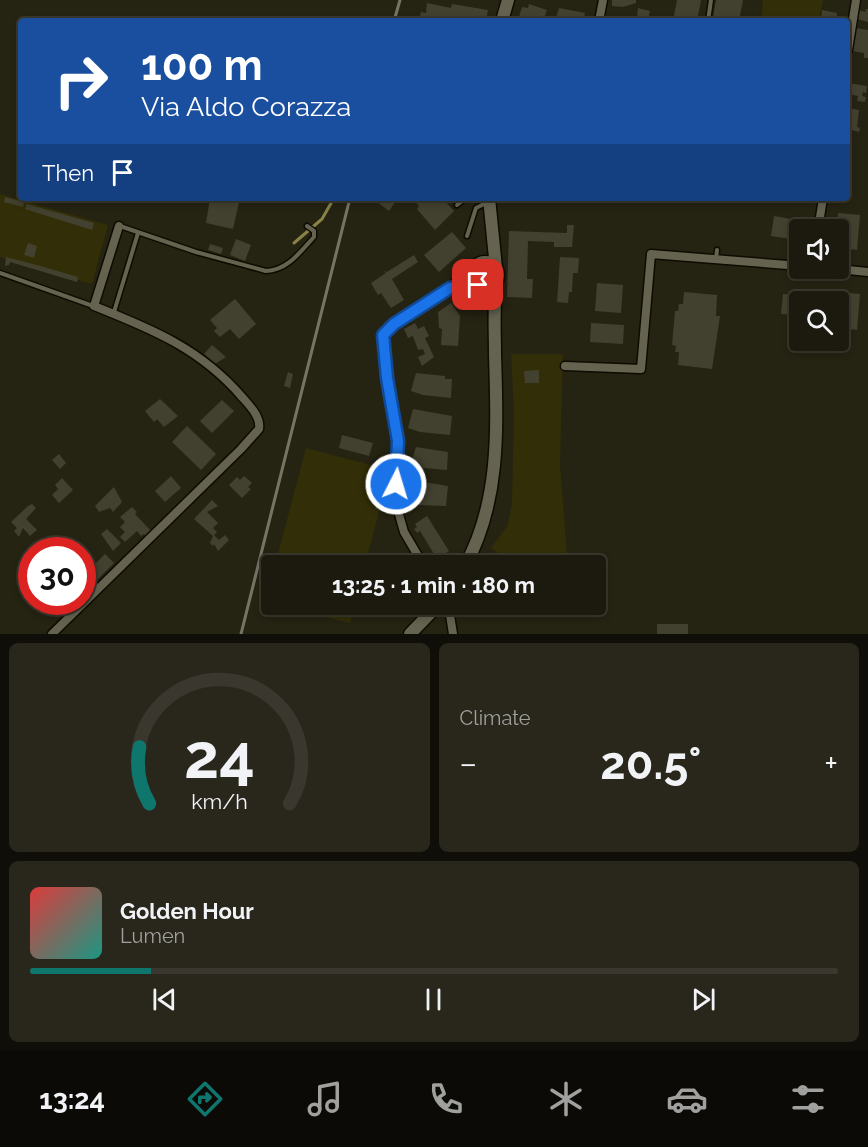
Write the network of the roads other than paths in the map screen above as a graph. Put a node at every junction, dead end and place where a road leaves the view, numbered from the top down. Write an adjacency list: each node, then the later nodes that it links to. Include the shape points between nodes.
1 (508, 0): 5 (main road)
2 (603, 0): 6 (street)
3 (711, 0): 7 (lane)
4 (856, 0): 8 (street)
5 (503, 18)
6 (600, 18)
7 (708, 18)
8 (850, 38)
9 (463, 201): 13 (lane)
10 (487, 201): 19 (lane, via 476,208)
11 (489, 201): 14 (main road)
12 (823, 201): 15 (street)
13 (458, 205)
14 (491, 218): 21 (main road); 25 (main road)
15 (820, 219)
16 (119, 226): 18 (lane); 28 (street)
17 (307, 226): 18 (lane, via 314,231 314,237 278,270 266,271)
18 (138, 232): 30 (lane)
19 (467, 236)
20 (789, 265): 31 (street, via 716,255 651,254 641,369)
21 (477, 267): 25 (main road, via 491,263); 26 (main road, via 473,279); 27 (street)
22 (849, 270): 23 (street)
23 (868, 272)
24 (0, 273): 28 (lane)
25 (496, 274): 26 (main road, via 491,286); 29 (main road)
26 (480, 286): 27 (street); 29 (main road)
27 (450, 288): 32 (street, via 383,335 398,441 395,500 404,532)
28 (94, 306): 30 (street)
29 (494, 313): 33 (main road, via 493,487)
30 (114, 314): 36 (street, via 169,338 206,361 250,405 260,424 242,449)
31 (565, 366)
32 (418, 555)
33 (470, 555)
34 (428, 615): 37 (main road)
35 (450, 615): 38 (street)
36 (52, 634)
37 (410, 634)
38 (453, 634)

